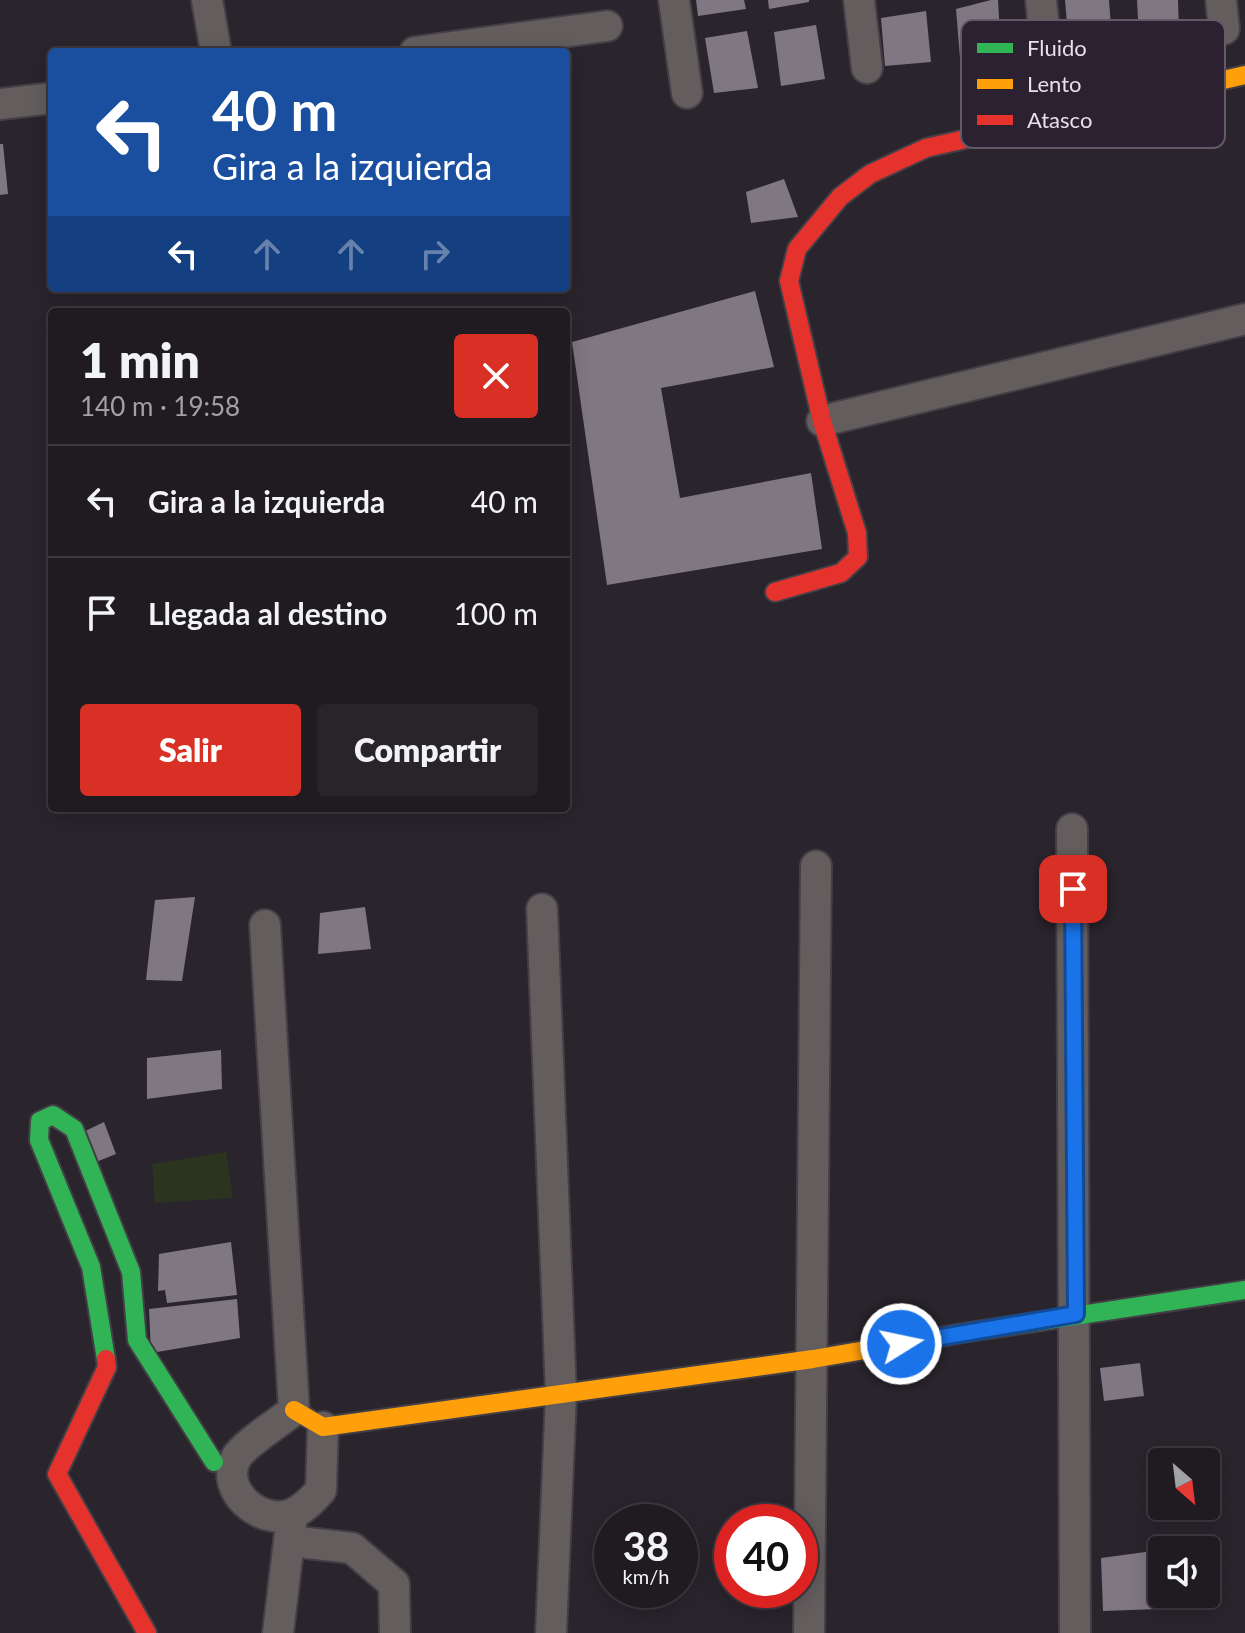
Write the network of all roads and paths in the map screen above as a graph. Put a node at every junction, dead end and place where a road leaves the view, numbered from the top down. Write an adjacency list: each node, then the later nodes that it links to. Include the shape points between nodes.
1 (207, 0): 7 (street)
2 (674, 0): 12 (street)
3 (859, 0): 9 (street)
4 (1041, 0): 5 (street)
5 (1043, 20)
6 (607, 26): 8 (street)
7 (215, 48)
8 (445, 48)
9 (867, 68)
10 (1245, 75): 11 (street)
11 (1225, 80)
12 (687, 93)
13 (48, 98): 14 (street)
14 (0, 104)
15 (961, 140): 17 (street, via 926,148 870,174 840,197 797,249 789,281)
16 (1245, 319): 17 (street)
17 (822, 421): 18 (street, via 857,533 858,557 841,573)
18 (775, 592)
19 (1072, 829): 24 (street)
20 (816, 866): 25 (street)
21 (542, 909): 26 (street)
22 (265, 925): 27 (street)
23 (1245, 1290): 24 (street)
24 (1076, 1314): 25 (street); 36 (street)
25 (813, 1359): 26 (street); 35 (street)
26 (561, 1394): 28 (street); 34 (street)
27 (294, 1410): 28 (street); 30 (street, via 237,1456 231,1475 249,1507)
28 (323, 1427): 30 (street, via 321,1490)
29 (214, 1462): 31 (street, via 137,1340 131,1272 74,1129 53,1115 40,1121 39,1140 91,1267 107,1367 57,1474)
30 (290, 1528): 32 (street); 33 (street, via 352,1548 394,1584)
31 (147, 1633)
32 (278, 1633)
33 (395, 1633)
34 (551, 1633)
35 (809, 1633)
36 (1075, 1633)

